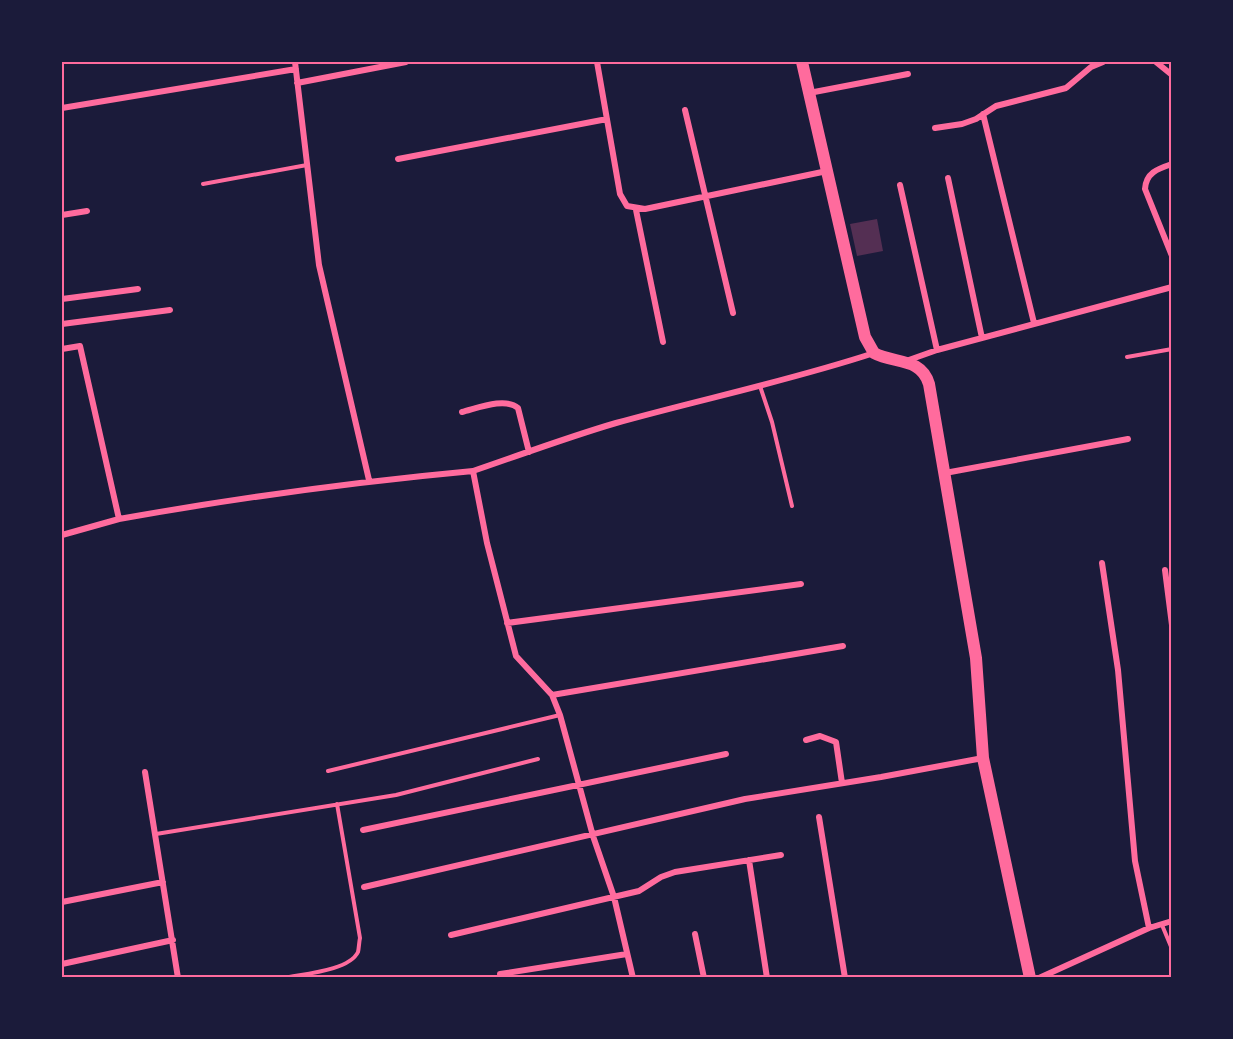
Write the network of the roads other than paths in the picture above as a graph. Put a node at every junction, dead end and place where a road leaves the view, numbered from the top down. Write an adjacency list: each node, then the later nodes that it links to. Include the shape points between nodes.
1 (406, 62): 9 (street)
2 (597, 62): 14 (street)
3 (802, 62): 10 (main road)
4 (1103, 62): 13 (street, via 1066,88 996,106)
5 (1156, 62): 8 (street)
6 (295, 65): 9 (street); 11 (street)
7 (908, 74): 10 (street)
8 (1172, 75)
9 (297, 83): 18 (street)
10 (809, 93): 19 (main road)
11 (62, 108)
12 (685, 110): 23 (street)
13 (983, 114): 15 (street, via 962,124); 33 (street)
14 (607, 119): 16 (street); 24 (street, via 620,194 627,206)
15 (935, 128)
16 (398, 159)
17 (1172, 164): 27 (street, via 1151,173 1145,189)
18 (307, 165): 21 (lane); 49 (street, via 319,265)
19 (827, 171): 23 (street); 40 (main road, via 865,337)
20 (948, 178): 35 (street)
21 (203, 184)
22 (900, 185): 39 (street)
23 (707, 197): 24 (street); 32 (street)
24 (636, 210): 36 (street)
25 (87, 211): 26 (street)
26 (62, 215)
27 (1172, 256)
28 (1172, 287): 33 (street)
29 (138, 289): 30 (street)
30 (62, 299)
31 (170, 310): 34 (street)
32 (733, 313)
33 (1034, 323): 35 (street)
34 (62, 324)
35 (982, 338): 39 (street)
36 (663, 342)
37 (62, 349): 51 (street, via 80,346)
38 (1172, 349): 41 (lane)
39 (937, 350): 42 (street)
40 (873, 353): 42 (main road); 43 (street)
41 (1127, 357)
42 (905, 361): 48 (main road, via 926,375)
43 (760, 386): 46 (street, via 614,424); 50 (lane)
44 (462, 412): 46 (street, via 513,404 518,408)
45 (1128, 439): 48 (street)
46 (529, 452): 47 (street)
47 (473, 471): 49 (street); 56 (street)
48 (945, 473): 63 (main road, via 976,658)
49 (369, 480): 51 (street)
50 (792, 506)
51 (119, 519): 52 (street)
52 (62, 535)
53 (1102, 563): 82 (street, via 1118,670 1135,861)
54 (1166, 570): 57 (street)
55 (801, 584): 56 (street)
56 (507, 623): 59 (street, via 516,656)
57 (1172, 625)
58 (843, 646): 59 (street)
59 (552, 695): 60 (street)
60 (560, 715): 65 (lane); 67 (street)
61 (806, 740): 68 (street, via 820,736 836,742)
62 (726, 754): 67 (street)
63 (983, 758): 68 (street); 97 (main road)
64 (538, 759): 69 (lane, via 396,795)
65 (328, 771)
66 (145, 772): 72 (street)
67 (578, 783): 71 (street); 73 (street)
68 (842, 783): 73 (street, via 745,799)
69 (337, 804): 72 (lane); 90 (lane, via 360,938 358,952 332,969)
70 (819, 817): 96 (street)
71 (363, 830)
72 (156, 834): 76 (street)
73 (593, 836): 77 (street); 78 (street)
74 (782, 855): 75 (street)
75 (749, 860): 78 (street, via 675,872 639,891); 95 (street)
76 (163, 882): 79 (street); 85 (street)
77 (364, 887)
78 (614, 897): 84 (street); 87 (street)
79 (62, 902)
80 (1172, 921): 81 (street)
81 (1162, 925): 82 (street); 86 (lane)
82 (1149, 928): 98 (street)
83 (695, 934): 94 (street)
84 (451, 935)
85 (172, 940): 88 (street); 91 (street)
86 (1172, 949)
87 (627, 954): 89 (street); 93 (street)
88 (62, 964)
89 (500, 974)
90 (301, 976): 92 (lane)
91 (178, 978)
92 (284, 978)
93 (633, 978)
94 (705, 978)
95 (767, 978)
96 (845, 978)
97 (1030, 978)
98 (1039, 978)

